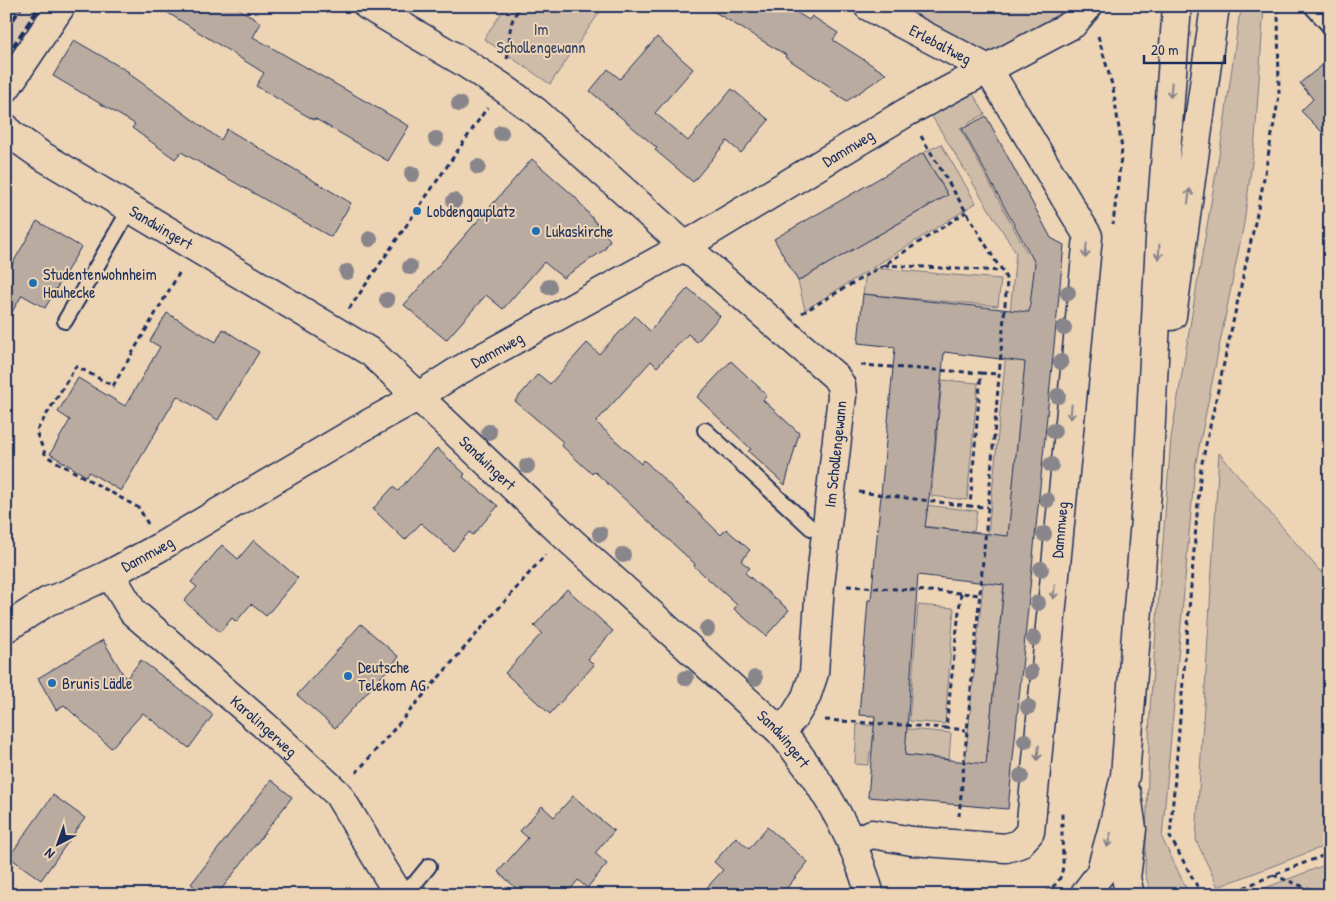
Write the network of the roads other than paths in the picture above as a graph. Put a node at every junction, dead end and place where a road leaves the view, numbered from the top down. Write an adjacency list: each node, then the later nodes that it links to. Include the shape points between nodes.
1 (61, 6): 12 (street)
2 (368, 6): 15 (street, via 502,86 535,111)
3 (868, 6): 10 (street, Erlebaltweg)
4 (1088, 6): 10 (street, Dammweg, via 1073,24)
5 (1177, 6): 19 (street, one-way to 19, via 1160,219)
6 (1216, 6): 11 (street)
7 (1233, 6): 11 (street)
8 (1311, 6): 9 (lane)
9 (1330, 28)
10 (988, 69): 15 (street, Dammweg, via 907,112); 25 (street, Dammweg, one-way to 25, via 1088,236 1030,832 1019,844 1006,848 912,841 872,834)
11 (1207, 69): 19 (street, one-way to 11)
12 (6, 88)
13 (7, 130): 14 (street, Sandwingert, via 38,154)
14 (130, 209): 16 (lane); 17 (street, Sandwingert, via 372,353)
15 (684, 246): 17 (street, Dammweg); 20 (street, Im Schollengewann, via 835,376 841,385)
16 (65, 321)
17 (417, 397): 21 (street, Dammweg); 23 (street, Sandwingert, via 563,534)
18 (705, 430): 20 (lane, via 811,528)
19 (1148, 480): 24 (street)
20 (828, 530): 23 (street, Im Schollengewann, via 820,585 814,673 806,696)
21 (110, 574): 22 (street, Dammweg, via 48,601); 27 (street, Karolingerweg, via 133,612 338,794)
22 (6, 628)
23 (787, 724): 25 (street, Sandwingert, via 801,757)
24 (1124, 776): 29 (street, one-way to 29, via 1100,874); 31 (street, via 1132,829 1126,878)
25 (852, 842): 28 (street, Sandwingert)
26 (429, 866): 27 (lane, via 415,882)
27 (398, 893)
28 (870, 895)
29 (1085, 895): 30 (street, via 1102,892)
30 (1116, 895)
31 (1130, 895)

